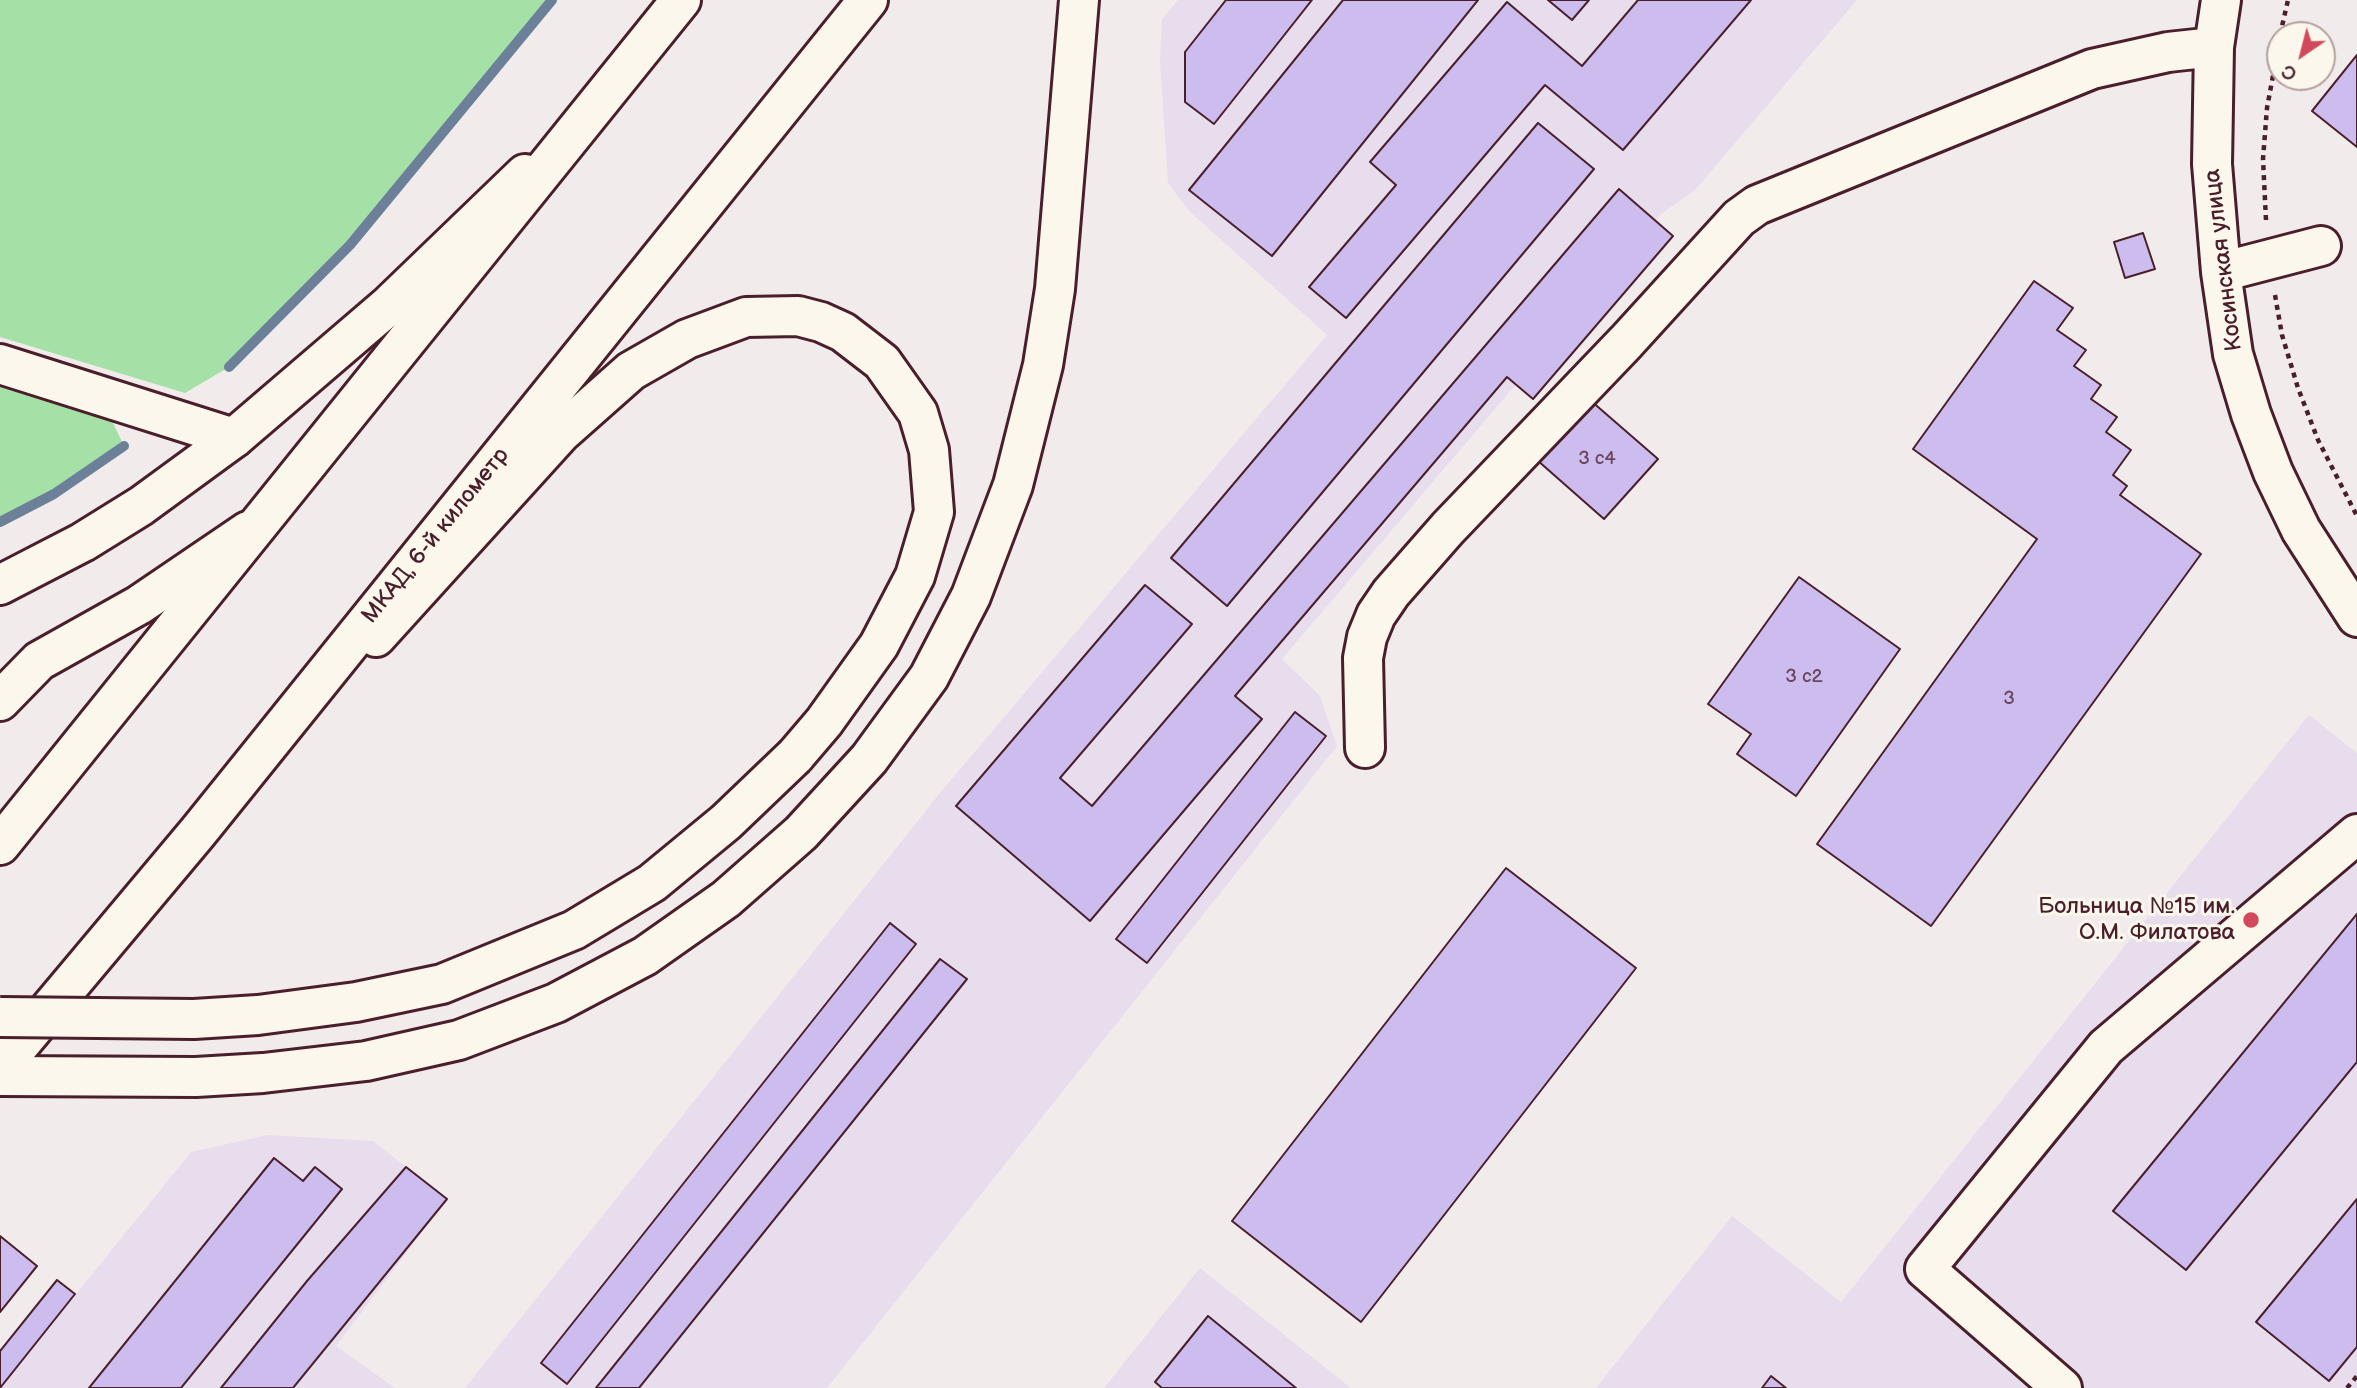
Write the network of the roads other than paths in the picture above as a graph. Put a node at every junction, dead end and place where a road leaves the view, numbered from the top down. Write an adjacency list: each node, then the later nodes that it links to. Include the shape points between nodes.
1 (681, 0): 6 (main road)
2 (868, 0): 16 (main road, МКАД, 6-й километр)
3 (1079, 0): 21 (main road, via 1055,289 1041,378 1013,485 971,596 929,677 840,794 765,866 686,930 602,982 459,1040 366,1061 263,1073)
4 (2221, 0): 5 (main road, Косинская улица)
5 (2214, 47): 8 (main road, Косинская улица, via 2212,164); 15 (main road, via 2092,69 1757,205 1739,218 1391,593 1376,615 1365,647)
6 (601, 99): 10 (main road, via 388,306); 11 (main road)
7 (2321, 246): 8 (main road)
8 (2221, 272): 13 (main road, Косинская улица, via 2233,354 2273,472 2301,530)
9 (0, 363): 10 (main road)
10 (234, 438): 12 (main road, via 83,542)
11 (258, 524): 14 (main road, via 139,605 39,661); 18 (main road)
12 (0, 585)
13 (2357, 617)
14 (0, 701)
15 (1365, 748)
16 (198, 832): 19 (main road, bridge, via 561,433 631,371 687,340 746,317 798,316 844,332 882,362 918,413 929,450 934,512 927,542 899,609 851,685 795,756 726,822 652,883 574,930 442,984 356,1003 258,1015 169,1019); 20 (main road, МКАД, 6-й километр)
17 (2357, 834): 22 (main road, via 2106,1047 1925,1269)
18 (0, 845)
19 (0, 1017)
20 (0, 1068)
21 (0, 1076)
22 (2062, 1388)

